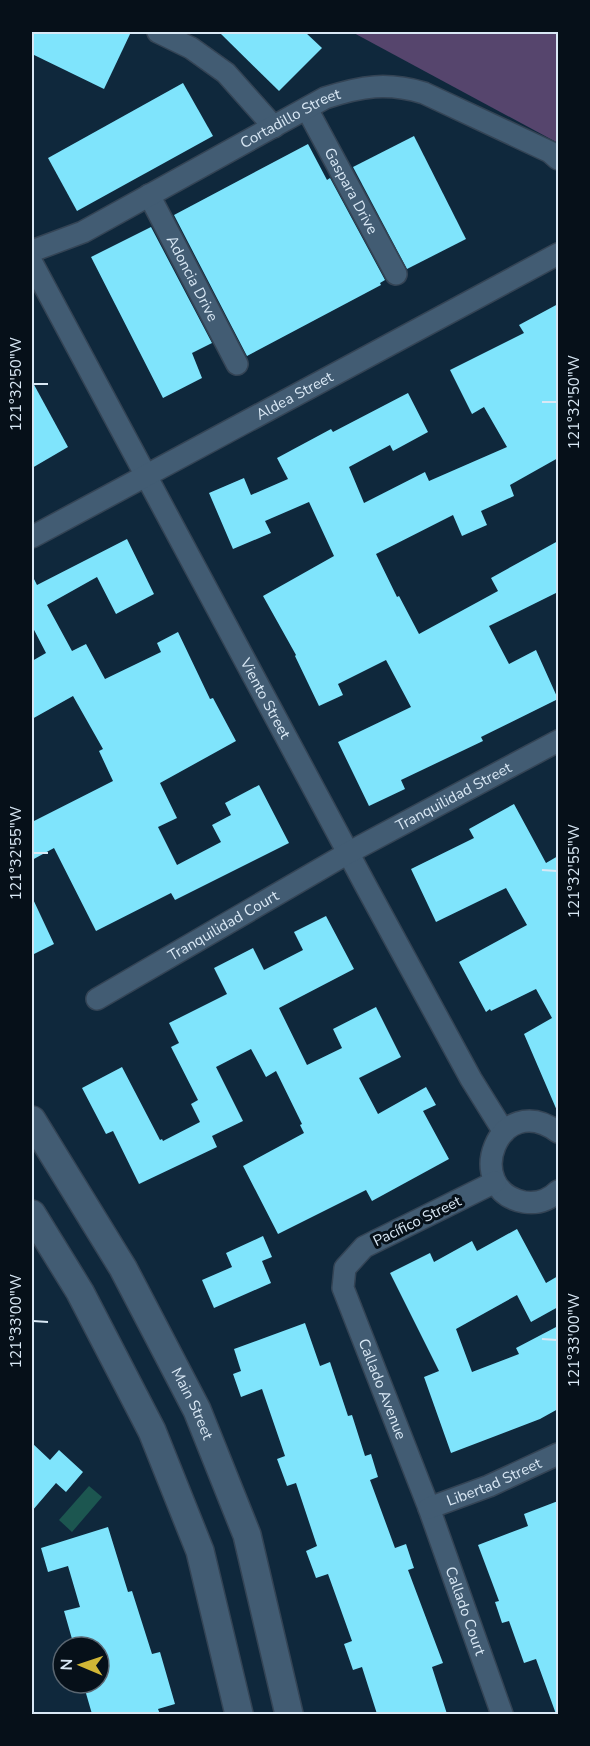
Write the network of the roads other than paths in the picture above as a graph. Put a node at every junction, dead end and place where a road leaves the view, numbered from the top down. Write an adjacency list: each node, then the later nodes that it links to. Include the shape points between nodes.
1 (158, 32): 3 (street, via 226,73)
2 (307, 109): 3 (street, Cortadillo Street); 4 (street, Cortadillo Street, via 345,92 402,86); 9 (street, Gaspara Drive)
3 (274, 127): 5 (street, Cortadillo Street)
4 (558, 159)
5 (149, 195): 6 (street, Cortadillo Street, via 83,232); 10 (street, Adoncia Drive)
6 (32, 251)
7 (558, 254): 11 (street, Aldea Street)
8 (32, 263): 11 (street, Viento Street)
9 (396, 274)
10 (237, 364)
11 (145, 477): 12 (street, Aldea Street); 14 (street, Viento Street)
12 (32, 537)
13 (558, 741): 14 (street, Tranquilidad Street)
14 (348, 853): 15 (street, Tranquilidad Court); 17 (street, Viento Street)
15 (97, 999)
16 (32, 1120): 26 (street, Main Street, via 123,1268 196,1410 247,1535)
17 (504, 1132): 18 (street, via 532,1121 550,1125); 19 (street, via 490,1161)
18 (558, 1132)
19 (495, 1182): 20 (street, via 504,1193 530,1203); 22 (street, Pacífico Street, via 364,1247)
20 (558, 1194)
21 (32, 1214): 25 (street, via 80,1292 152,1431 200,1551)
22 (345, 1268): 24 (street, Callado Avenue, via 343,1288)
23 (558, 1454): 24 (street, Libertad Street)
24 (429, 1508): 27 (street, Callado Court)
25 (239, 1714)
26 (290, 1714)
27 (502, 1714)

